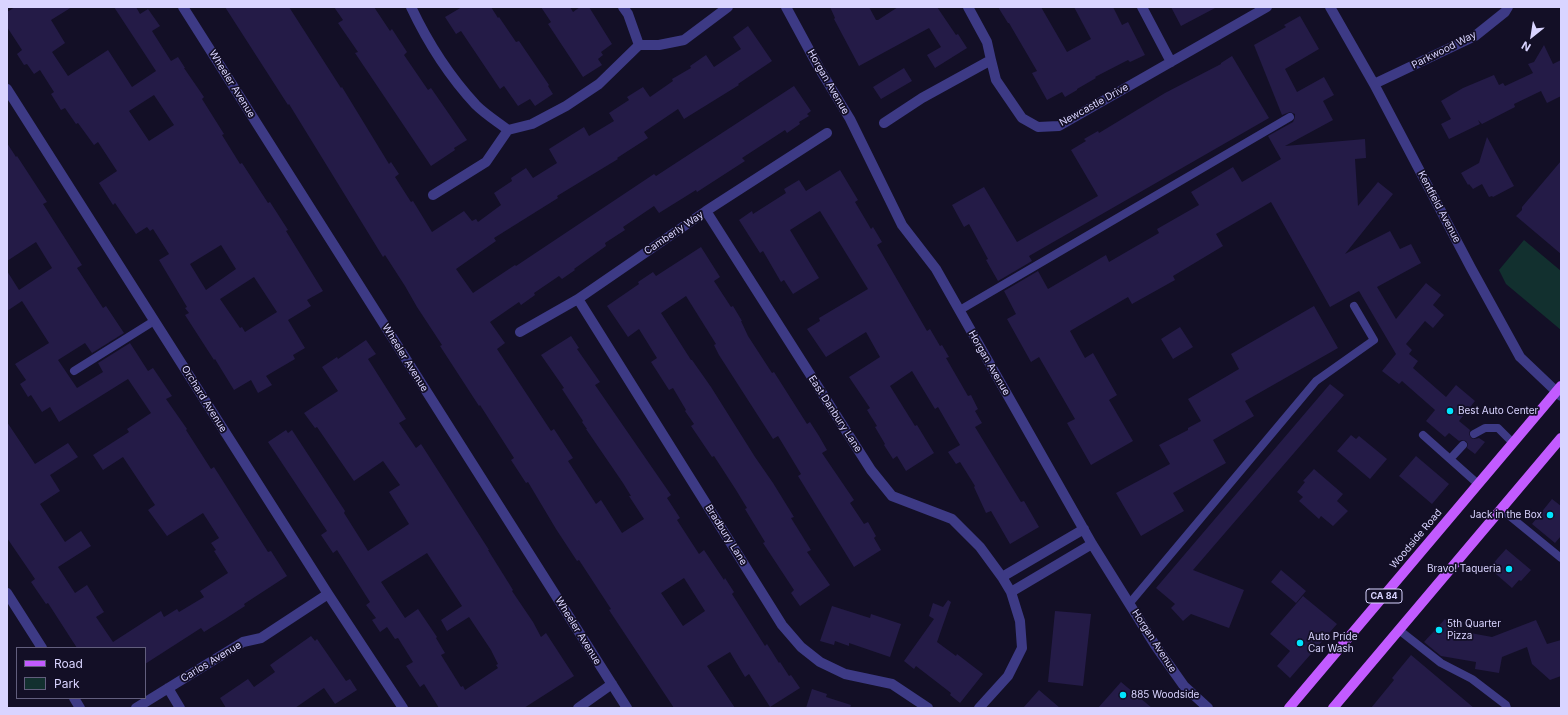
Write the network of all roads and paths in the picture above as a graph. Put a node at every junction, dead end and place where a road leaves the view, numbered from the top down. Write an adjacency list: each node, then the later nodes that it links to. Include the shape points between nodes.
1 (183, 7): 47 (street, Wheeler Avenue)
2 (411, 7): 18 (street, via 447,71 478,106)
3 (624, 7): 11 (street)
4 (728, 7): 11 (street, via 684,40 659,45)
5 (786, 7): 24 (street, Horgan Avenue, via 850,120 902,225 936,269)
6 (968, 7): 12 (street, Newcastle Drive, via 987,42)
7 (1142, 7): 13 (street)
8 (1267, 7): 13 (street, Newcastle Drive)
9 (1330, 7): 14 (street, Kentfield Avenue)
10 (1508, 7): 14 (street, Parkwood Way, via 1475,36)
11 (640, 45): 18 (street, via 599,84 566,106 532,124)
12 (991, 60): 13 (street, Newcastle Drive, via 996,80 1022,118 1038,127 1059,126); 17 (street, via 922,98)
13 (1171, 62)
14 (1374, 84): 28 (street, Kentfield Avenue, via 1520,357)
15 (7, 89): 25 (street, Orchard Avenue)
16 (1290, 117): 24 (lane)
17 (884, 123)
18 (508, 130): 20 (street, via 486,162)
19 (827, 133): 21 (street, Camberly Way)
20 (433, 195)
21 (706, 211): 22 (street, Camberly Way); 40 (street, East Danbury Lane, via 871,470 892,496 952,519 980,547)
22 (578, 299): 26 (street, Camberly Way); 56 (street, Bradbury Lane, via 791,636 820,662 845,674 892,684)
23 (1354, 306): 44 (lane, via 1374,340 1316,381)
24 (960, 310): 37 (street, Horgan Avenue)
25 (154, 321): 27 (lane); 43 (street, Orchard Avenue)
26 (520, 332)
27 (74, 370)
28 (1559, 391): 32 (main road, Woodside Road / CA 84)
29 (1474, 434): 32 (lane, via 1485,428 1498,428)
30 (1423, 435): 34 (lane)
31 (1561, 438): 36 (main road)
32 (1513, 443): 35 (main road, Woodside Road / CA 84)
33 (1463, 445): 34 (lane)
34 (1450, 459): 35 (lane)
35 (1478, 484): 59 (main road, Woodside Road / CA 84)
36 (1501, 509): 39 (lane); 45 (main road)
37 (1084, 529): 38 (street, Horgan Avenue); 40 (street)
38 (1092, 544): 41 (street); 44 (street, Horgan Avenue)
39 (1561, 558)
40 (1002, 577): 41 (street, East Danbury Lane)
41 (1011, 592): 57 (street, East Danbury Lane, via 1020,621 1022,648 1008,676)
42 (7, 593): 46 (street)
43 (328, 594): 48 (street, Carlos Avenue, via 261,638 243,642); 53 (street, Orchard Avenue)
44 (1129, 604): 58 (street, Horgan Avenue, via 1184,686)
45 (1399, 630): 60 (main road); 61 (lane, via 1441,663 1472,679)
46 (41, 647)
47 (612, 684): 54 (street); 55 (street, Wheeler Avenue)
48 (168, 688): 51 (street, Carlos Avenue); 52 (street)
49 (75, 699): 50 (street)
50 (80, 708)
51 (136, 708)
52 (180, 708)
53 (403, 708)
54 (578, 708)
55 (627, 708)
56 (928, 708)
57 (979, 708)
58 (1208, 708)
59 (1289, 708)
60 (1333, 708)
61 (1507, 708)

